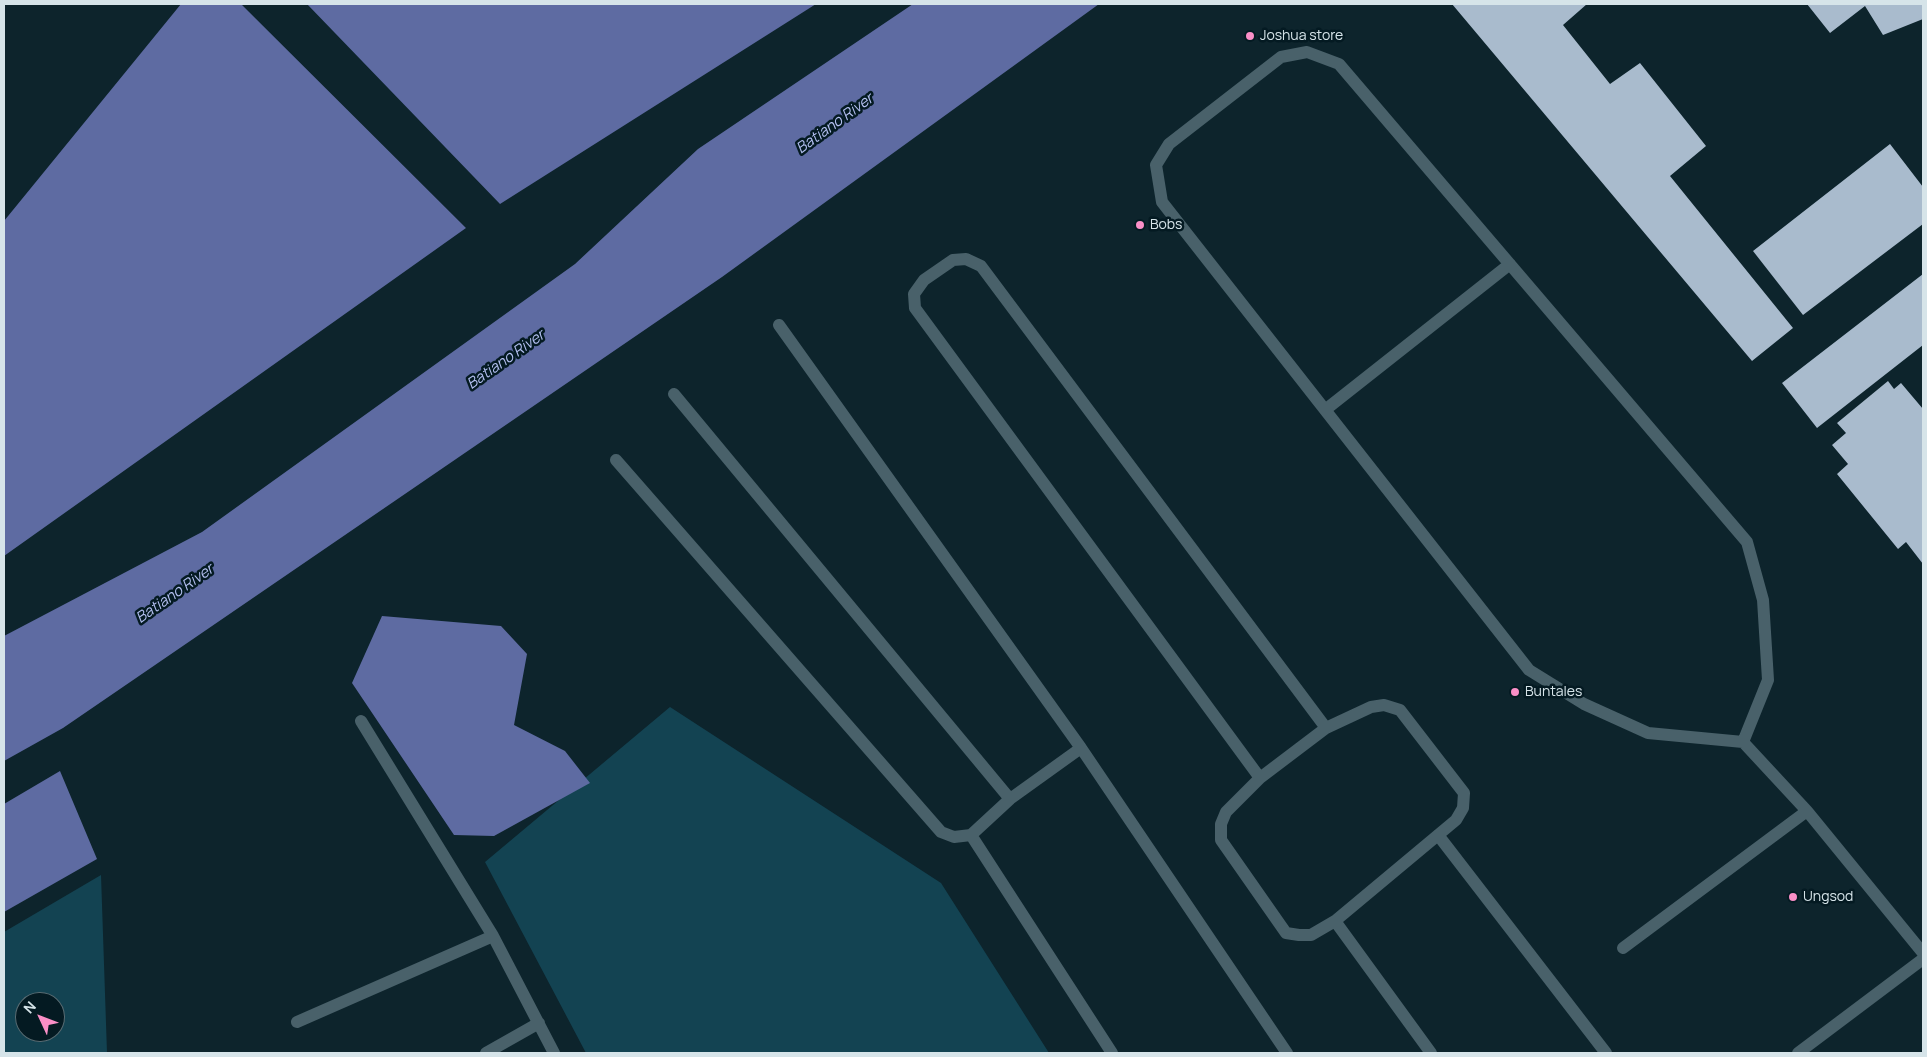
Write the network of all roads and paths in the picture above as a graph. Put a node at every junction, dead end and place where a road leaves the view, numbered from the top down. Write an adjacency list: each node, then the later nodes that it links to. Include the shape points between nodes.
1 (1510, 264): 4 (street); 4 (street, via 1339,64 1307,52 1281,57 1169,144 1156,165 1162,202); 8 (street, via 1748,542 1763,600 1768,680)
2 (779, 325): 9 (street)
3 (674, 394): 11 (street)
4 (1325, 410): 8 (street, via 1529,670 1584,704 1648,733)
5 (616, 460): 13 (street, via 941,832 954,837)
6 (362, 721): 16 (street)
7 (1326, 728): 10 (street); 10 (street, via 981,266 966,259 953,260 924,280 914,294 915,308); 14 (street, via 1371,707 1384,705 1400,710 1464,793 1463,808 1456,820)
8 (1743, 742): 12 (street)
9 (1080, 748): 11 (street); 25 (street)
10 (1260, 778): 15 (street, via 1226,812 1221,824 1221,840 1286,933 1311,935)
11 (1010, 799): 13 (street)
12 (1808, 811): 17 (street); 18 (street)
13 (971, 835): 24 (street)
14 (1438, 835): 15 (street); 27 (street)
15 (1335, 921): 26 (street)
16 (493, 936): 20 (street); 21 (street)
17 (1623, 948)
18 (1923, 953)
19 (1923, 959): 28 (street)
20 (296, 1022)
21 (539, 1023): 22 (street); 23 (street)
22 (486, 1053)
23 (554, 1053)
24 (1112, 1053)
25 (1287, 1053)
26 (1431, 1053)
27 (1606, 1053)
28 (1798, 1053)

